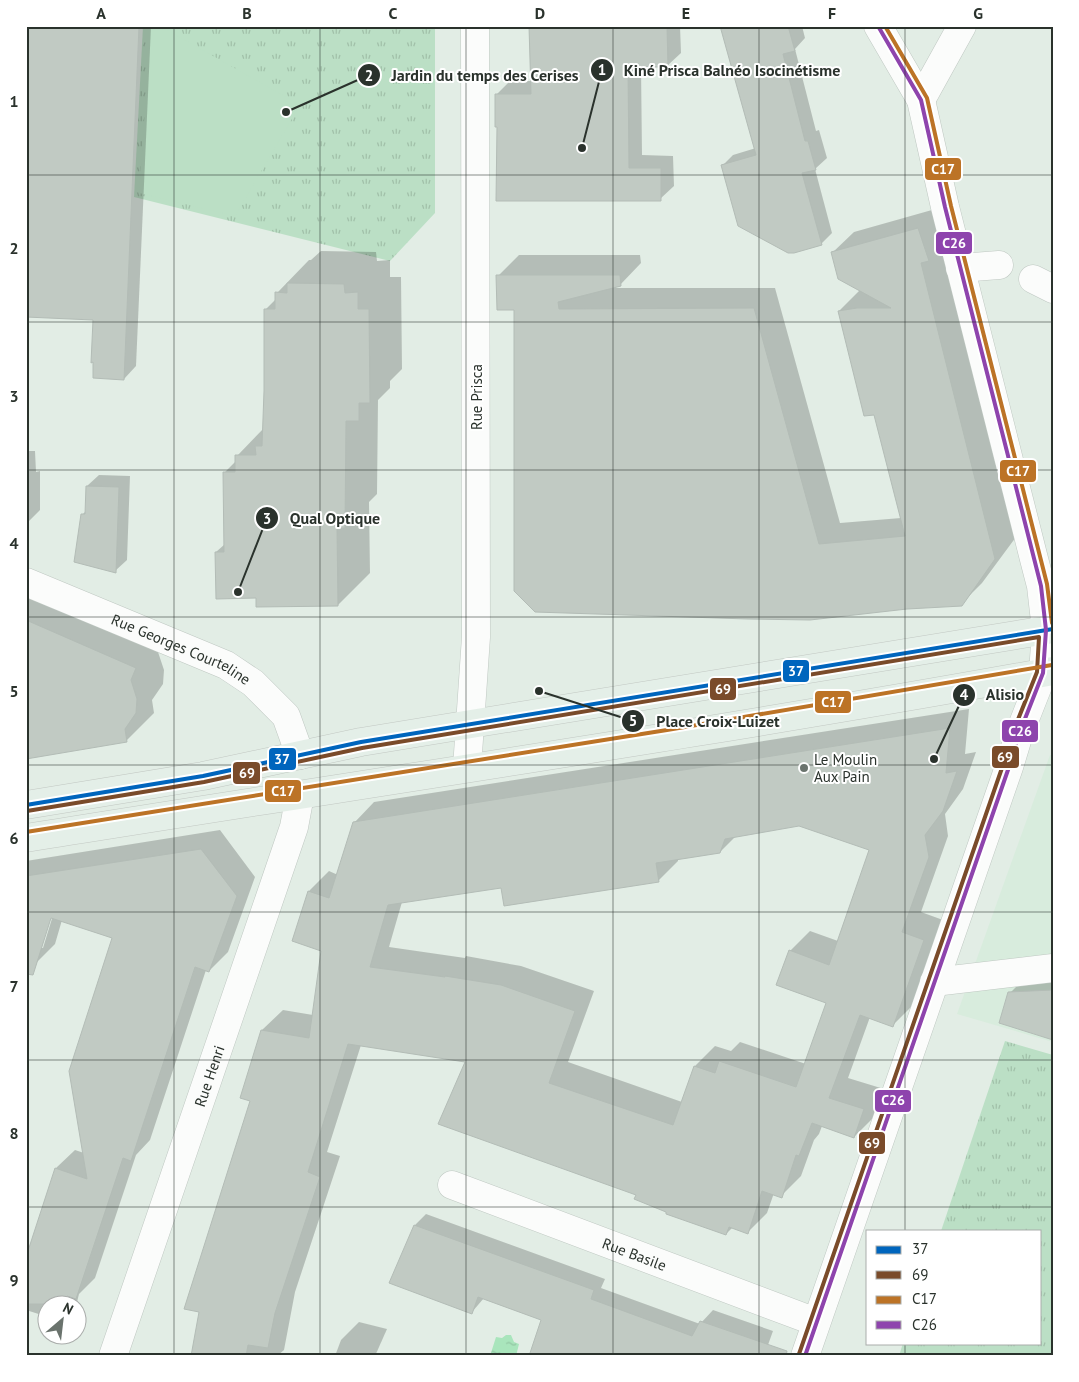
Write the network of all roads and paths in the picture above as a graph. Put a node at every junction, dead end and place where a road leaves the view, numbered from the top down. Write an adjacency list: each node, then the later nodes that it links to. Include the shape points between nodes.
1 (475, 26): 10 (street, Rue Prisca, via 476,637)
2 (878, 26): 4 (street)
3 (962, 26): 4 (street)
4 (921, 100): 6 (street)
5 (999, 265): 6 (street)
6 (960, 268): 8 (street, via 1041,586)
7 (26, 582): 11 (street, Rue Georges Courteline, via 226,665 253,684 286,716)
8 (1049, 629): 9 (street); 10 (main road)
9 (1048, 672): 12 (main road); 17 (street, via 1018,734)
10 (470, 724): 11 (main road); 12 (street, Rue Prisca)
11 (300, 755): 13 (main road); 14 (main road, via 204,776)
12 (467, 768): 13 (main road)
13 (300, 795): 15 (main road); 20 (street, Rue Henri, via 294,828)
14 (26, 804)
15 (26, 838)
16 (1053, 968): 17 (street)
17 (934, 982): 19 (street)
18 (452, 1185): 19 (street, Rue Basile)
19 (816, 1322): 21 (street)
20 (113, 1356)
21 (805, 1356)

